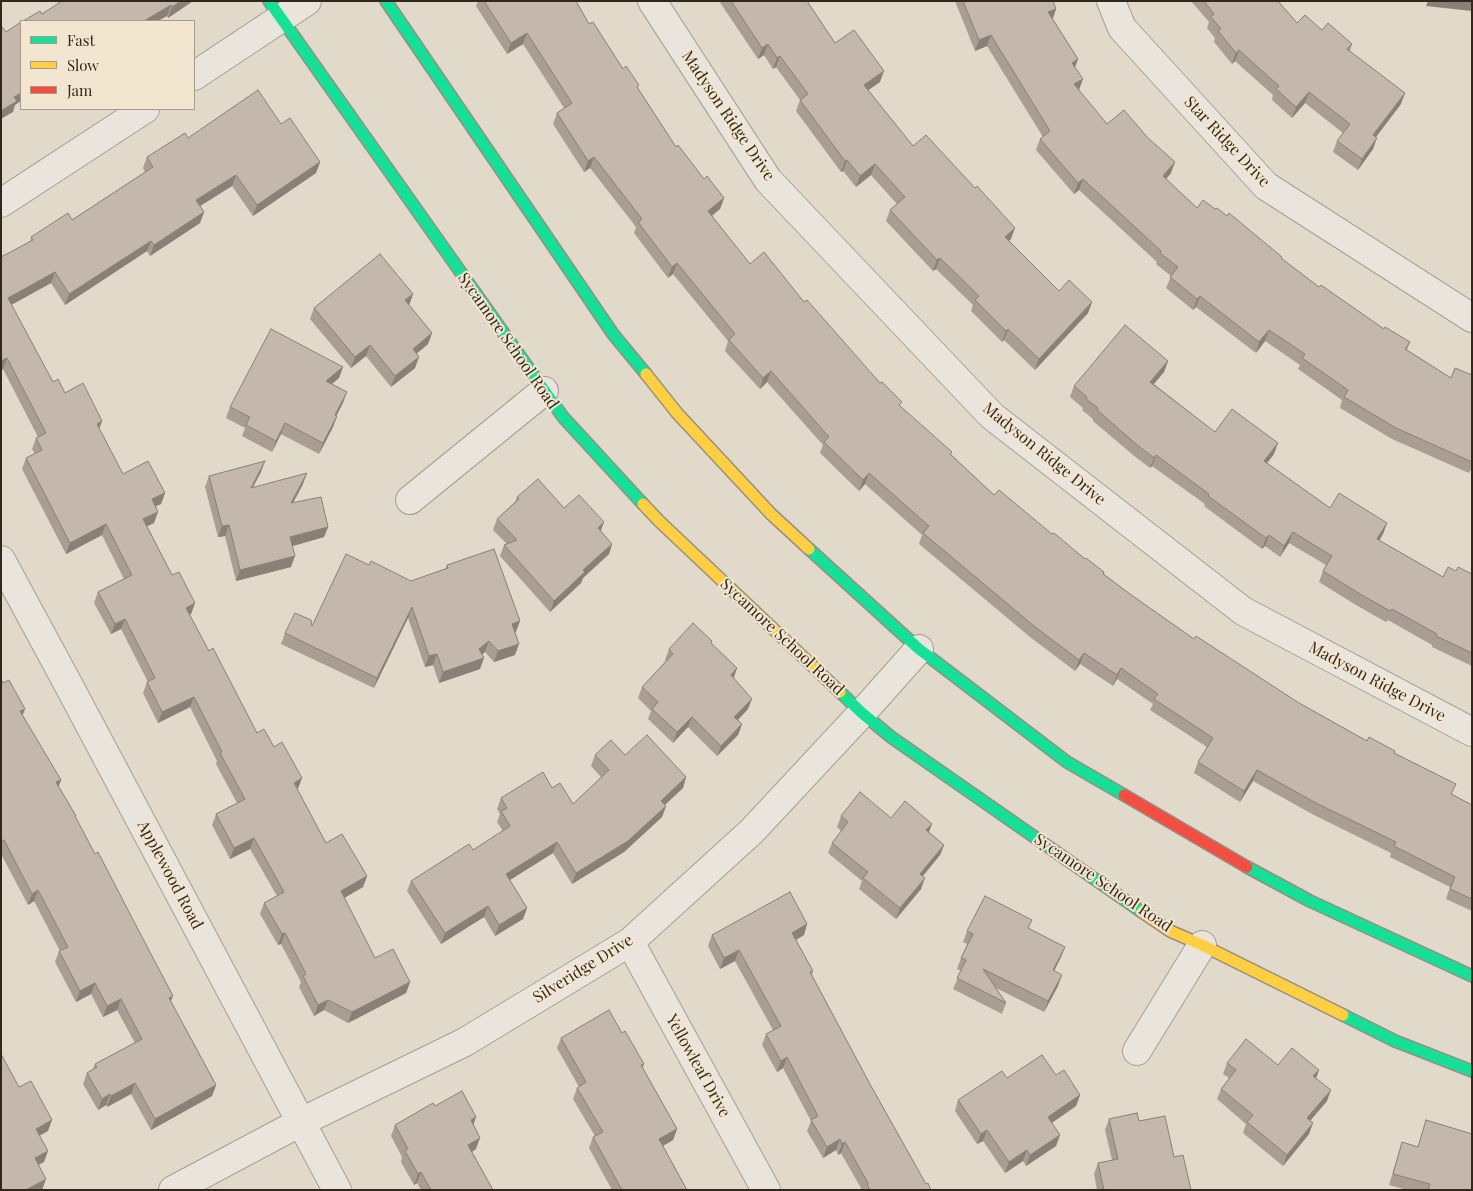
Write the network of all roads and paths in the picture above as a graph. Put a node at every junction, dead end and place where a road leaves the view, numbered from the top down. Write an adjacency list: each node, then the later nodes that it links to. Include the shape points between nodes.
1 (307, 1): 5 (street)
2 (386, 1): 13 (main road, via 613,334 671,406 771,514)
3 (652, 1): 15 (street, Madyson Ridge Drive, via 768,180 992,416 1243,611)
4 (1111, 1): 9 (street, Star Ridge Drive, via 1122,28 1266,186)
5 (274, 10): 6 (street); 10 (main road, Sycamore School Road)
6 (195, 75)
7 (142, 110): 8 (street)
8 (1, 204)
9 (1472, 318)
10 (544, 391): 11 (street); 14 (main road, Sycamore School Road, via 562,417 659,521)
11 (410, 500)
12 (1, 560): 21 (street, Applewood Road)
13 (919, 649): 14 (street, Silveridge Drive); 18 (main road, via 1067,762 1248,868)
14 (862, 713): 16 (street, Silveridge Drive, via 752,832); 17 (main road, Sycamore School Road, via 891,737 1170,930)
15 (1472, 732)
16 (630, 942): 21 (street, Silveridge Drive, via 464,1042); 24 (street, Yellowleaf Drive)
17 (1202, 944): 19 (street); 20 (main road, Sycamore School Road, via 1395,1041)
18 (1472, 976)
19 (1137, 1051)
20 (1472, 1071)
21 (301, 1122): 22 (street, Silveridge Drive); 23 (street, Applewood Road)
22 (173, 1190)
23 (337, 1190)
24 (766, 1190)

